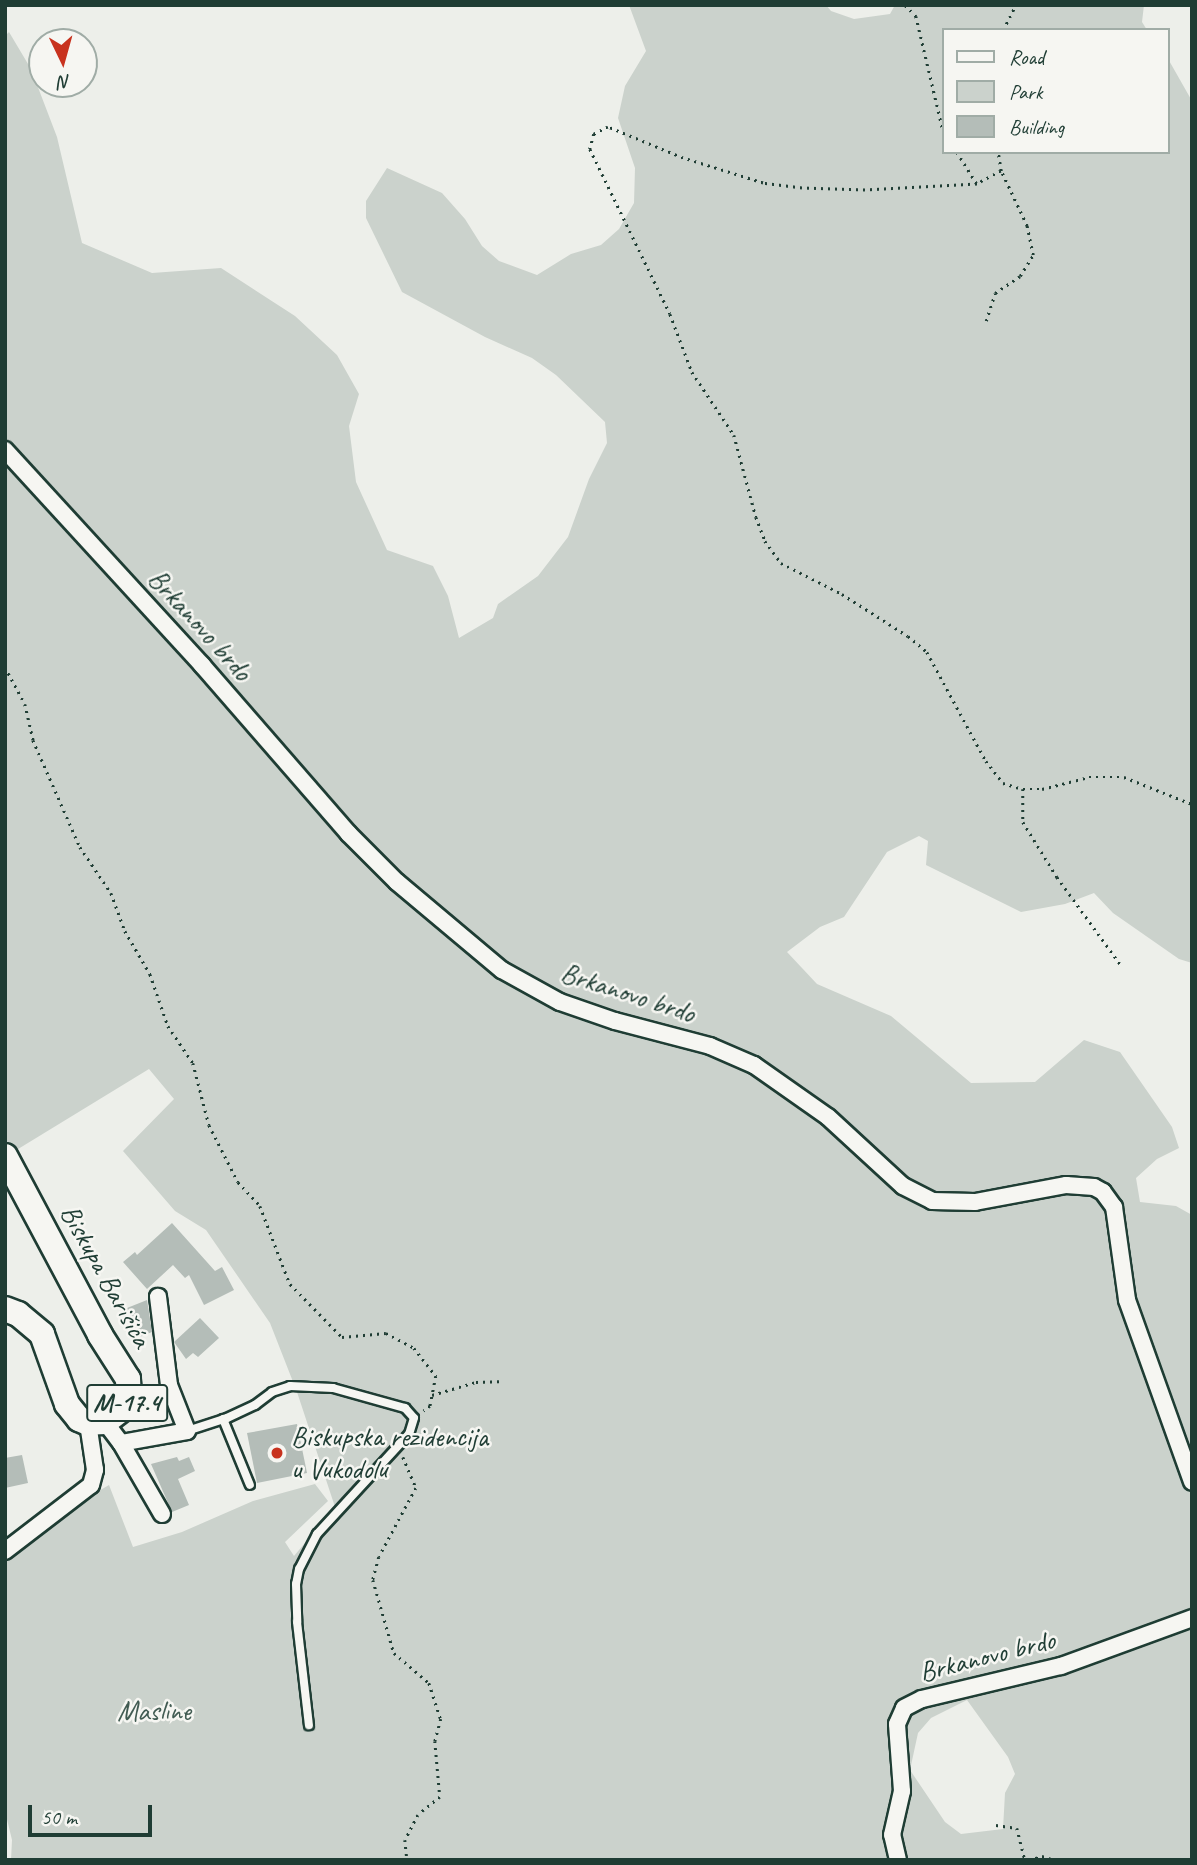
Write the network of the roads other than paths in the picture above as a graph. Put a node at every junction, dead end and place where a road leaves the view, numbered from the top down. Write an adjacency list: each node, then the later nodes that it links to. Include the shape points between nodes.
1 (5, 450): 9 (street, Brkanovo brdo, via 348,833 502,970 560,1002 710,1046 754,1065 828,1117 903,1186 932,1201 975,1202 1066,1185 1103,1192 1114,1207 1127,1300)
2 (5, 1156): 6 (main road, Biskupa Barišića / M-17.4, via 128,1379 125,1407)
3 (158, 1297): 7 (street, via 169,1385)
4 (5, 1310): 6 (main road, M-17.4, via 18,1314 42,1334 67,1404 79,1419)
5 (223, 1419): 7 (lane); 10 (lane); 14 (lane, via 272,1392 310,1385 405,1408 414,1418 409,1434 317,1534 299,1569 298,1633)
6 (97, 1422): 8 (street); 12 (street, via 91,1485)
7 (187, 1431): 8 (street)
8 (121, 1443): 11 (street)
9 (1192, 1482)
10 (250, 1485)
11 (162, 1514)
12 (5, 1551)
13 (1192, 1618): 15 (street, Brkanovo brdo, via 1061,1666 922,1699 904,1708 898,1716 897,1732 902,1791 892,1835)
14 (309, 1725)
15 (898, 1860)

